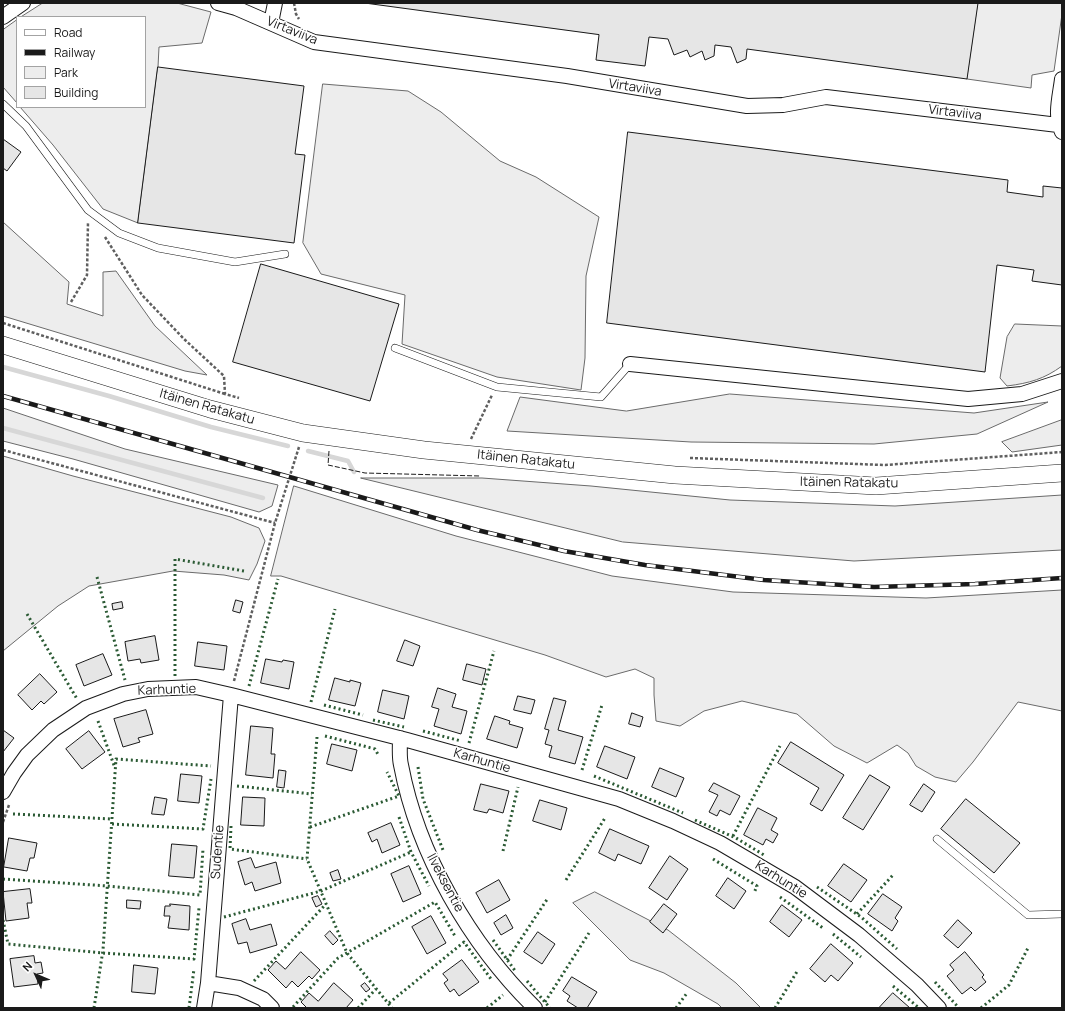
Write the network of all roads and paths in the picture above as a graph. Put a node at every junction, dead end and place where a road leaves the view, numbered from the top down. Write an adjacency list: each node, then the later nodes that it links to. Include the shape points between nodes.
1 (23, 3): 4 (street)
2 (218, 3): 5 (street, Virtaviiva)
3 (276, 3): 5 (street)
4 (3, 17)
5 (271, 23): 8 (street, Virtaviiva, via 314,42 567,76 747,106 782,105 826,97)
6 (1062, 79): 8 (street, via 1057,115)
7 (3, 104): 9 (lane, via 26,126)
8 (1060, 129)
9 (88, 210): 11 (lane, via 119,234 158,248 235,262); 12 (path, via 88,275)
10 (104, 236): 19 (path, via 142,295 224,376)
11 (285, 254)
12 (71, 302)
13 (3, 323): 19 (path)
14 (3, 345): 21 (street, Itäinen Ratakatu, via 210,409)
15 (395, 348): 18 (lane)
16 (630, 364): 17 (street, via 968,398 1022,394); 18 (lane, via 601,397)
17 (1062, 381)
18 (497, 386): 22 (path)
19 (226, 394): 20 (path)
20 (240, 399)
21 (303, 433): 26 (street, Itäinen Ratakatu, via 424,450 675,475 876,486); 27 (path)
22 (470, 442)
23 (3, 450): 27 (path)
24 (1062, 452): 25 (path, via 886,465)
25 (683, 458)
26 (1062, 473)
27 (275, 523): 28 (path)
28 (230, 695): 29 (street, Karhuntie); 30 (street, Karhuntie, via 196,687 148,689 123,694 86,708 53,730 27,755 14,773); 34 (street, Sudentie)
29 (400, 738): 37 (street, Ilveksentie, via 401,764 412,806 440,880 476,938 500,970); 38 (street, Karhuntie, via 619,799 720,843 795,887 860,935)
30 (6, 797): 31 (path)
31 (3, 822)
32 (937, 839): 33 (lane, via 1028,915)
33 (1062, 914)
34 (208, 983): 35 (street, Sudentie); 36 (street, via 239,988 263,998)
35 (204, 1008)
36 (272, 1008)
37 (535, 1008)
38 (939, 1008)

